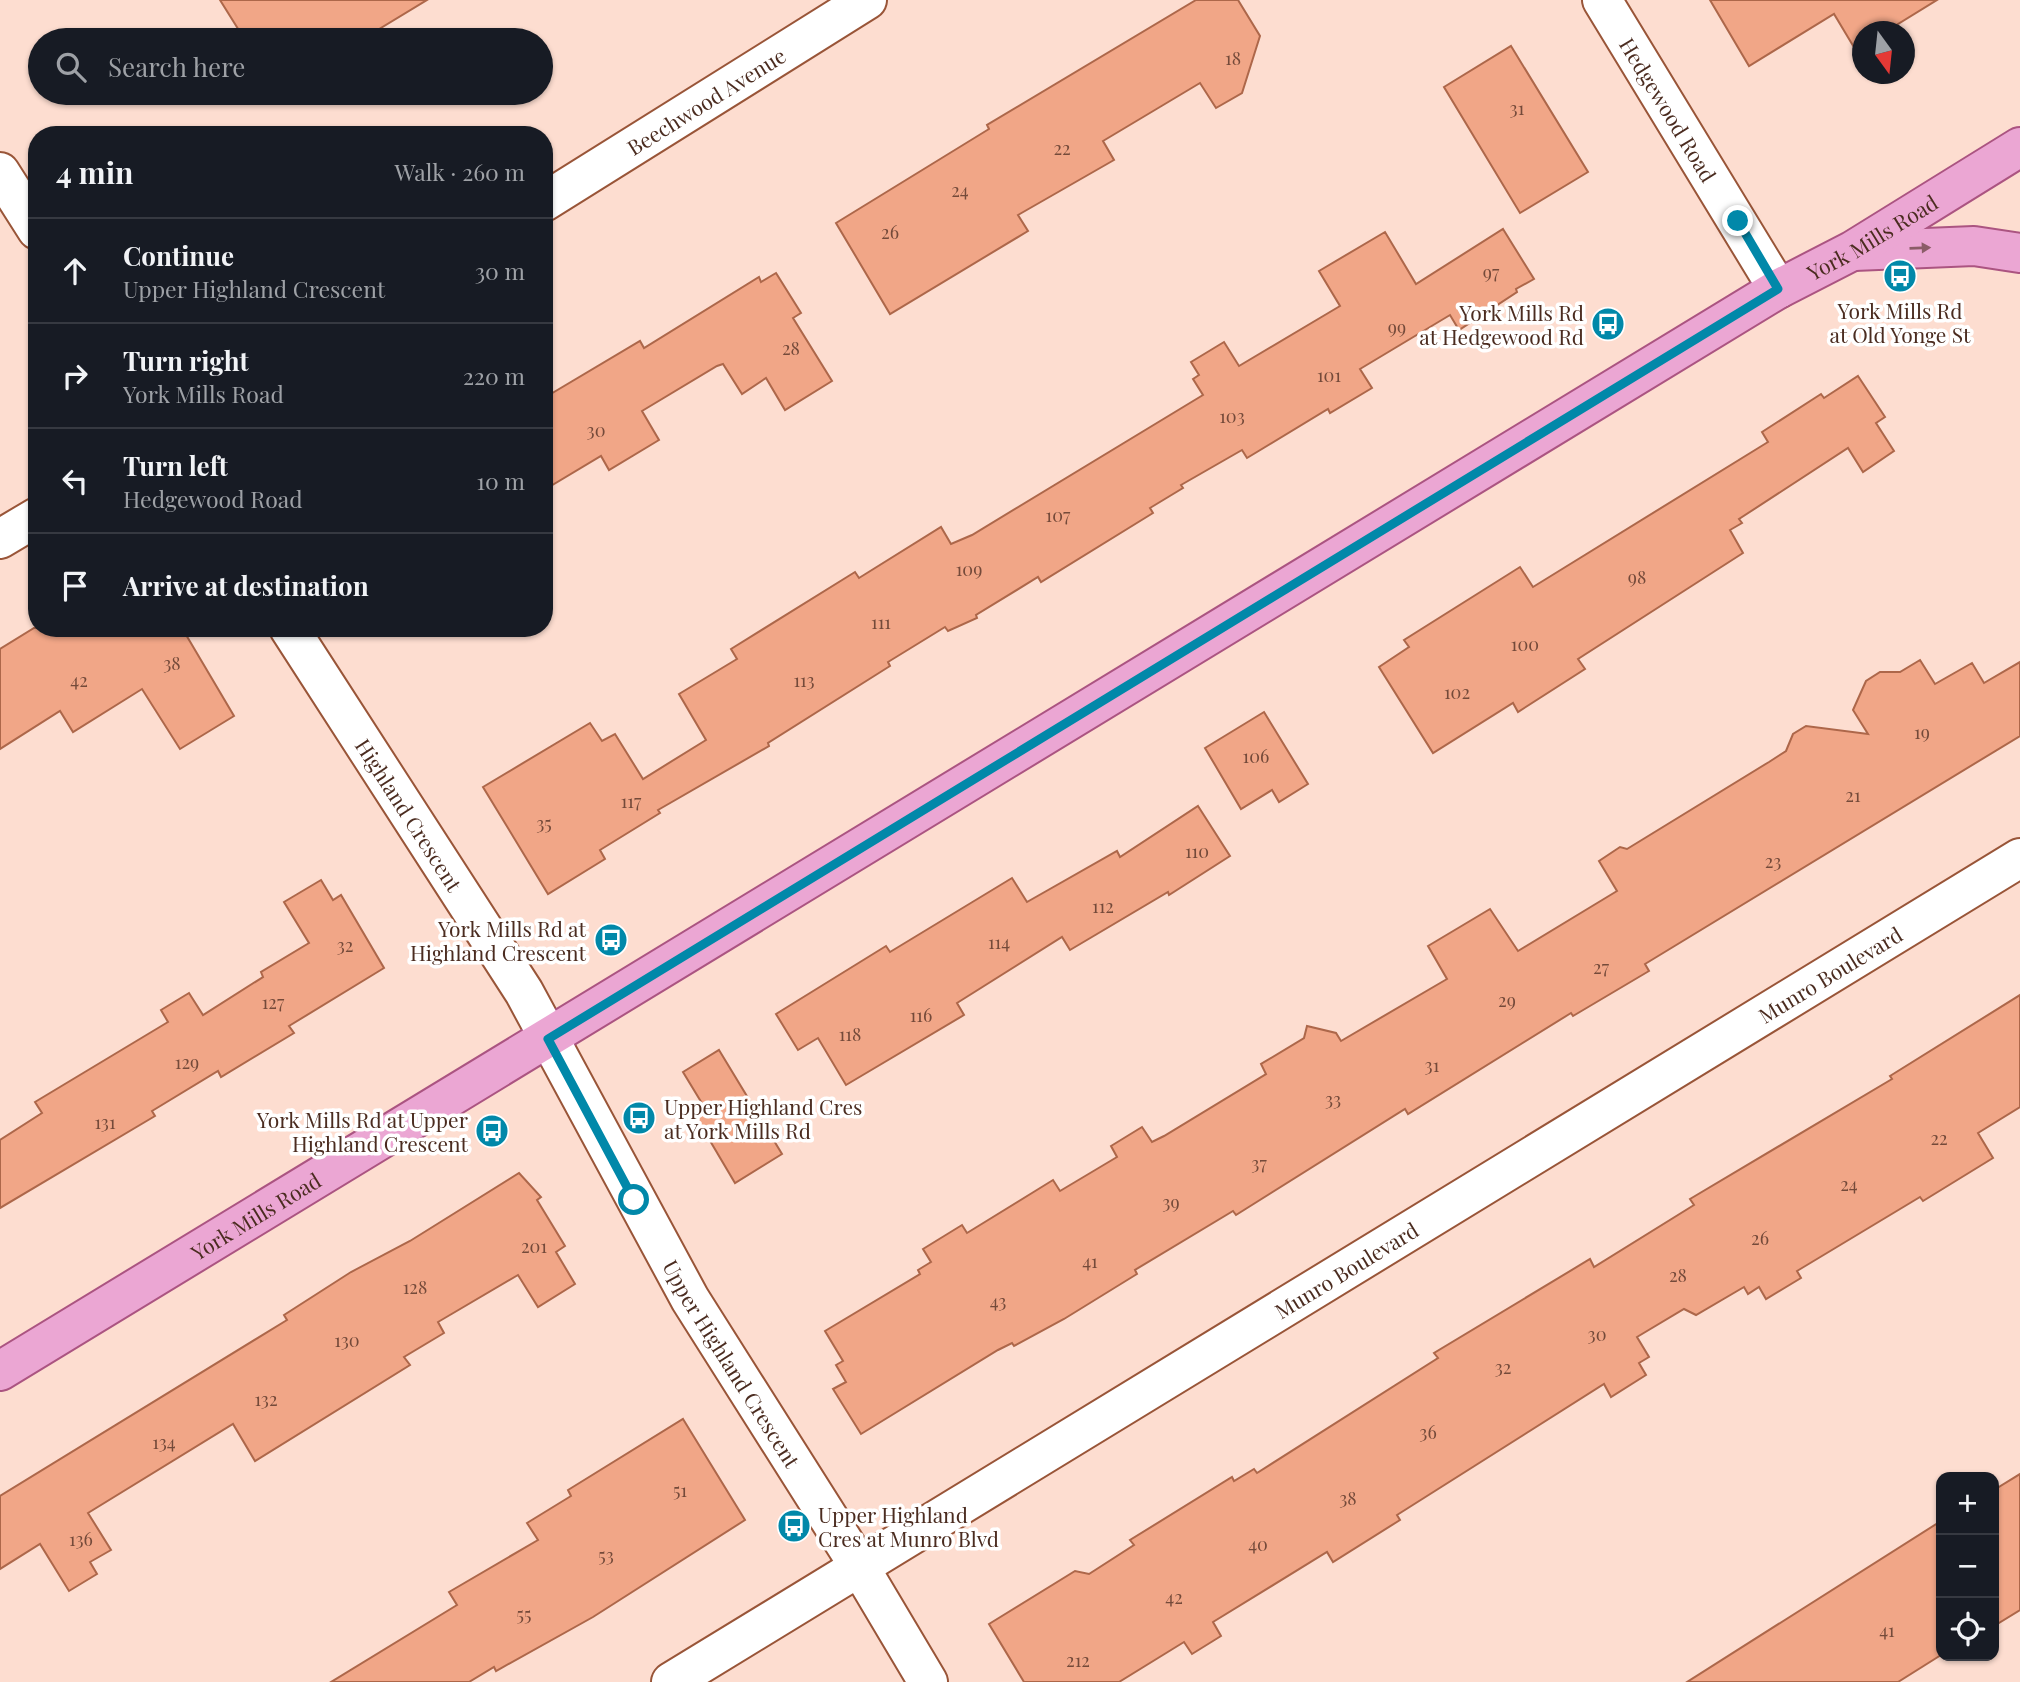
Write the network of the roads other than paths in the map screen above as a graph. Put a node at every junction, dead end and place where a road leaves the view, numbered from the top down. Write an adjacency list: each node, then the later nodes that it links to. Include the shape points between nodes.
1 (867, 0): 5 (street, Beechwood Avenue)
2 (1602, 0): 9 (street, Hedgewood Road)
3 (2020, 147): 7 (main road, York Mills Road)
4 (0, 172): 6 (street)
5 (553, 196)
6 (28, 216)
7 (1852, 251): 8 (main road, one-way to 8, via 1974,246); 9 (main road, York Mills Road)
8 (2020, 253)
9 (1778, 289): 14 (main road, York Mills Road)
10 (28, 522): 11 (street)
11 (0, 538)
12 (295, 637): 14 (street, Highland Crescent, via 524,992)
13 (2020, 858): 16 (street, Munro Boulevard)
14 (548, 1039): 15 (main road, York Mills Road); 16 (street, Upper Highland Crescent, via 690,1299)
15 (0, 1371)
16 (859, 1566): 17 (street, Munro Boulevard); 18 (street, Upper Highland Crescent)
17 (671, 1682)
18 (928, 1682)

